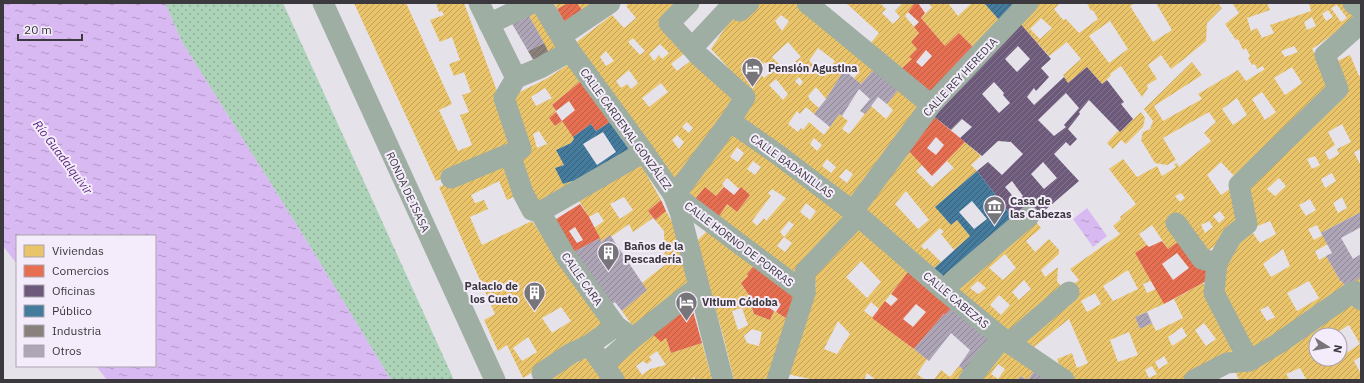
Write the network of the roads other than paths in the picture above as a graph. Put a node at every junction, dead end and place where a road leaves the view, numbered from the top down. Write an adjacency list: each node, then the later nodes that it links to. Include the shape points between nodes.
1 (323, 3): 41 (street, RONDA DE ISASA)
2 (479, 3): 13 (street)
3 (532, 3): 13 (street)
4 (541, 3): 14 (street, CALLE CARDENAL GONZÁLEZ)
5 (610, 3): 14 (street)
6 (689, 3): 15 (street, via 669,23)
7 (748, 3): 15 (street, via 740,11 732,5)
8 (807, 3): 17 (street)
9 (1028, 3): 17 (street, CALLE REY HEREDIA)
10 (1353, 3): 11 (street)
11 (1361, 10)
12 (1361, 23): 27 (street, via 1325,55 1338,89 1239,185 1247,224 1232,236)
13 (489, 24): 16 (street)
14 (566, 44): 16 (street, via 540,68); 19 (street, CALLE CARDENAL GONZÁLEZ)
15 (695, 52): 18 (street, via 745,97)
16 (516, 78): 20 (street, via 504,98 521,149)
17 (931, 105): 24 (street, CALLE REY HEREDIA, via 856,207)
18 (730, 121): 22 (street, via 681,188); 24 (street, CALLE BADANILLAS)
19 (644, 152): 22 (street, CALLE CARDENAL GONZÁLEZ); 23 (street)
20 (510, 154): 21 (street); 23 (street, CALLE CARA, via 523,193 532,210)
21 (451, 178)
22 (673, 194): 28 (street, CALLE CARDENAL GONZÁLEZ); 31 (street, CALLE HORNO DE PORRAS)
23 (540, 212): 33 (street, CALLE CARA, via 566,257)
24 (855, 213): 29 (street, CALLE CABEZAS); 31 (street, CALLE REY HEREDIA, via 854,221 805,272)
25 (1029, 216): 29 (street)
26 (1176, 223): 27 (street, via 1202,259)
27 (1217, 263): 37 (street, via 1214,293)
28 (699, 288): 34 (street, via 690,292); 42 (street, CALLE CARDENAL GONZÁLEZ)
29 (945, 291): 35 (street, CALLE CABEZAS)
30 (1069, 292): 35 (street)
31 (805, 293): 43 (street, CALLE REY HEREDIA)
32 (1361, 300): 37 (street, via 1354,291)
33 (616, 326): 34 (street, CALLE CARA); 36 (street)
34 (633, 338): 39 (street)
35 (1005, 340): 44 (street); 45 (street, CALLE CABEZAS)
36 (589, 345): 39 (street); 40 (street, via 570,354)
37 (1249, 361): 38 (street)
38 (1230, 371): 46 (street)
39 (609, 372)
40 (542, 374)
41 (495, 380)
42 (723, 380)
43 (778, 380)
44 (969, 380)
45 (1064, 380)
46 (1194, 380)

